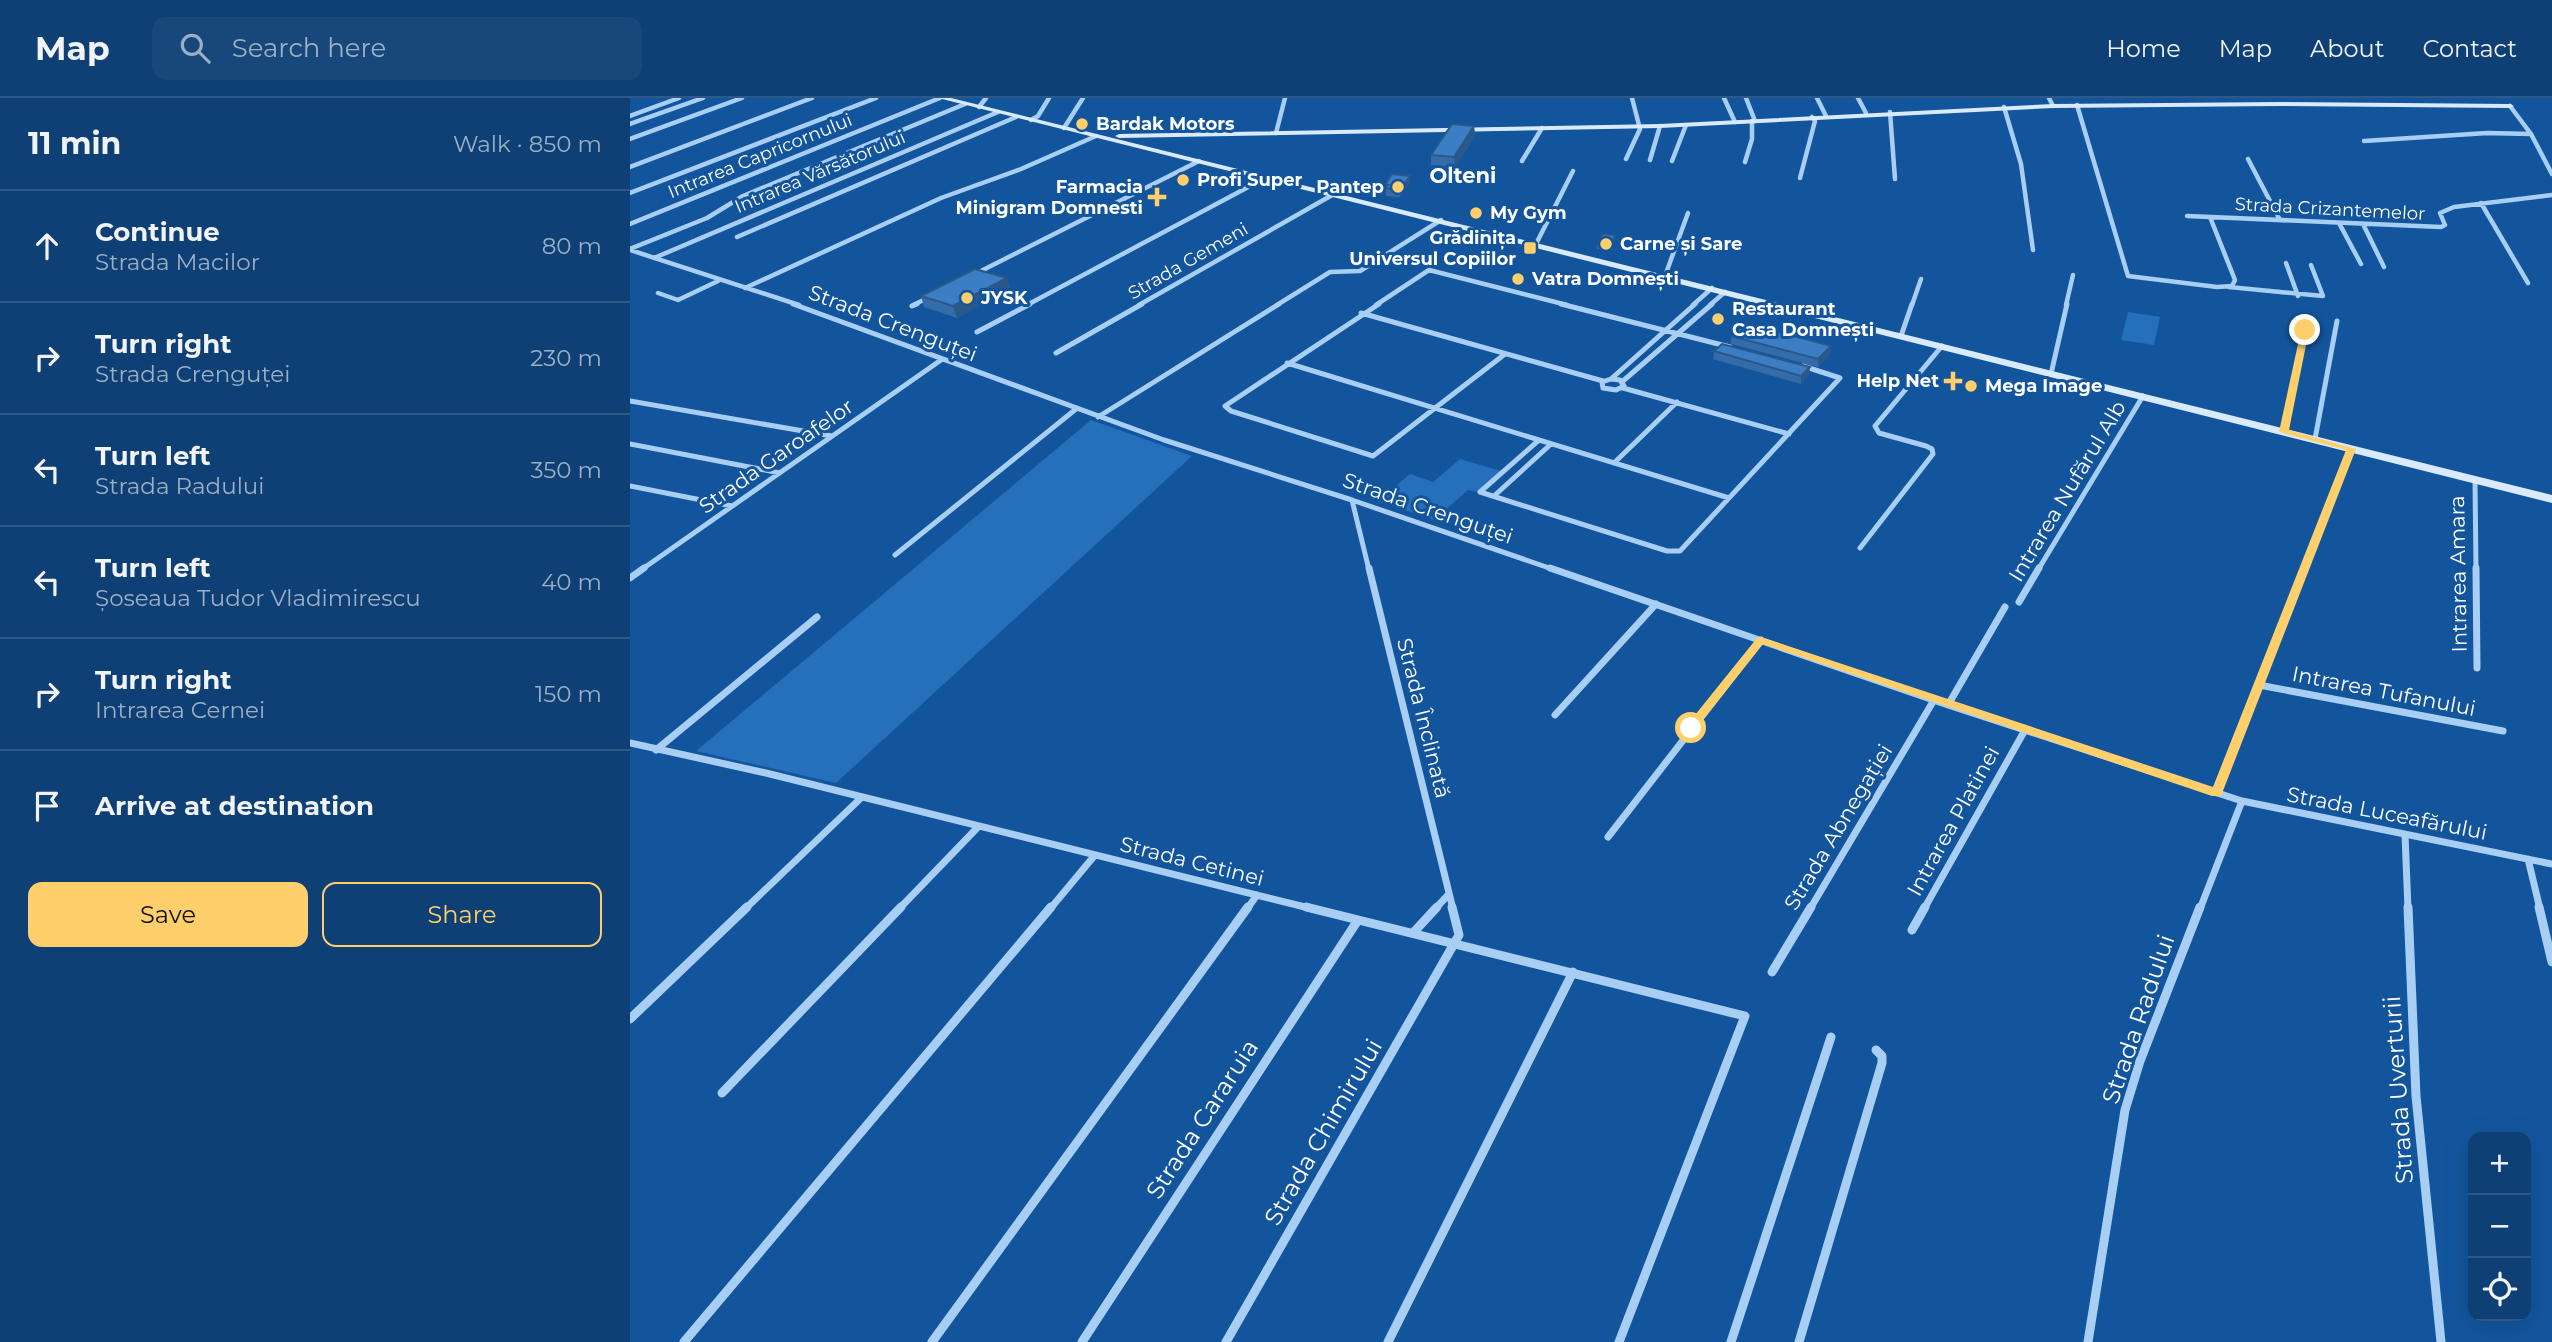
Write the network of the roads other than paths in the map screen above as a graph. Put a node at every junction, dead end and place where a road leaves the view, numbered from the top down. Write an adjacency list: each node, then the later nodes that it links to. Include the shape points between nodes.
1 (680, 98): 26 (street)
2 (704, 98): 33 (street)
3 (742, 98): 42 (street)
4 (812, 98): 51 (street)
5 (876, 98): 57 (street)
6 (941, 98): 18 (main road); 67 (street, Intrarea Capricornului)
7 (986, 98): 21 (street)
8 (1049, 98): 30 (street)
9 (1083, 98): 37 (street)
10 (1285, 98): 39 (street)
11 (1632, 98): 35 (street)
12 (1724, 98): 32 (street)
13 (1746, 98): 31 (street)
14 (1817, 98): 27 (street)
15 (1858, 98): 25 (street)
16 (2502, 98): 20 (main road)
17 (2051, 102): 19 (main road); 22 (main road)
18 (965, 104): 21 (main road); 71 (street, via 743,196 707,218)
19 (2077, 105): 20 (main road); 84 (street, via 2125,274 2136,279)
20 (2510, 106): 40 (street)
21 (979, 107): 23 (main road)
22 (2004, 107): 24 (main road); 72 (street, via 2021,164)
23 (998, 112): 28 (main road); 73 (street, Intrarea Vărsătorului)
24 (1890, 112): 25 (main road); 56 (street)
25 (1866, 114): 27 (main road)
26 (630, 116)
27 (1826, 116): 29 (main road)
28 (1016, 117): 30 (main road); 69 (street)
29 (1812, 117): 31 (main road); 55 (street, via 1815,121)
30 (1031, 120): 37 (main road)
31 (1754, 121): 32 (main road); 50 (street)
32 (1735, 122): 34 (main road)
33 (630, 124)
34 (1686, 125): 36 (main road); 49 (street)
35 (1640, 126): 36 (main road); 38 (main road); 44 (street)
36 (1660, 126): 47 (street)
37 (1064, 128): 41 (main road)
38 (1542, 128): 39 (main road); 48 (street)
39 (1276, 133): 41 (main road)
40 (2532, 134): 43 (street); 53 (street)
41 (1096, 136): 46 (main road); 86 (street, via 941,198)
42 (630, 139)
43 (2364, 141)
44 (1626, 159)
45 (2248, 159): 65 (street)
46 (1199, 160): 54 (main road); 79 (street)
47 (1650, 160)
48 (1522, 161)
49 (1672, 161)
50 (1745, 162)
51 (630, 167)
52 (1573, 171): 70 (street)
53 (2552, 174)
54 (1267, 177): 58 (main road); 96 (street)
55 (1800, 178)
56 (1895, 180)
57 (630, 193)
58 (1334, 194): 64 (main road); 101 (street, Strada Gemeni)
59 (2552, 195): 60 (street, Strada Crizantemelor)
60 (2481, 202): 68 (street, Strada Crizantemelor, via 2440,213 2444,227); 83 (street)
61 (1688, 213): 80 (street)
62 (2187, 216): 63 (street, Strada Crizantemelor)
63 (2210, 217): 65 (street, Strada Crizantemelor); 84 (street, Strada Crizantemelor, via 2235,280)
64 (1441, 220): 70 (main road); 117 (street, via 1360,271 1330,272)
65 (2280, 220): 66 (street, Strada Crizantemelor)
66 (2339, 223): 68 (street, Strada Crizantemelor); 75 (street)
67 (630, 224)
68 (2363, 224): 77 (street)
69 (737, 237)
70 (1536, 244): 80 (main road)
71 (630, 250): 73 (street, Strada Crenguței)
72 (2033, 250)
73 (653, 259): 82 (street, Strada Crenguței)
74 (2286, 263): 90 (street)
75 (2361, 264)
76 (2311, 265): 90 (street, via 2323,296)
77 (2384, 267)
78 (2073, 275): 108 (street)
79 (972, 276)
80 (1665, 276): 85 (main road)
81 (1921, 279): 98 (street)
82 (719, 280): 86 (street, Strada Crenguței); 88 (street, via 678,300)
83 (2528, 283)
84 (2228, 287): 90 (street)
85 (1712, 288): 87 (main road); 94 (street)
86 (745, 289): 105 (street, Strada Crenguței, via 834,317)
87 (1725, 292): 97 (street); 98 (main road)
88 (657, 293)
89 (936, 294): 91 (street)
90 (2298, 296)
91 (912, 306)
92 (1361, 313): 94 (street, via 1432,270); 103 (street); 106 (street)
93 (2337, 321): 121 (street)
94 (1665, 330): 97 (street); 102 (street)
95 (2305, 330): 118 (street)
96 (977, 332)
97 (1678, 333): 100 (street); 104 (street)
98 (1901, 336): 99 (main road)
99 (1942, 346): 108 (main road); 135 (street, via 1875,426 1879,433 1926,446 1933,454)
100 (1743, 350)
101 (1056, 353)
102 (1639, 353): 104 (street); 109 (street)
103 (1505, 354): 110 (street); 116 (street)
104 (1652, 357): 111 (street)
105 (941, 360): 115 (street, Strada Crenguței); 120 (street, Strada Garoafelor)
106 (1287, 363): 116 (street); 116 (street, via 1225,408 1370,456)
107 (1794, 364): 119 (street, via 1840,378)
108 (2051, 373): 112 (main road)
109 (1611, 379): 110 (street); 111 (street)
110 (1604, 381): 111 (street, via 1601,386 1606,390)
111 (1623, 385): 114 (street)
112 (2143, 396): 118 (main road); 140 (street, Intrarea Nufărul Alb)
113 (630, 401): 120 (street)
114 (1677, 402): 119 (street); 126 (street)
115 (1076, 408): 117 (street, Strada Crenguței); 136 (street)
116 (1435, 408): 122 (street)
117 (1098, 417): 133 (street, Strada Crenguței)
118 (2284, 432): 121 (main road)
119 (1789, 434): 131 (street)
120 (832, 436): 127 (street, Strada Garoafelor)
121 (2315, 439): 125 (main road)
122 (1539, 440): 124 (street); 130 (street, via 1480,492)
123 (630, 444): 127 (street)
124 (1551, 444): 126 (street); 130 (street)
125 (2351, 449): 128 (main road); 146 (street)
126 (1614, 463): 131 (street)
127 (780, 472): 134 (street, Strada Garoafelor)
128 (2475, 480): 132 (main road); 145 (street, Intrarea Amara)
129 (630, 486): 134 (street)
130 (1494, 496): 131 (street, via 1675,552 1683,549)
131 (1729, 498)
132 (2552, 499)
133 (1352, 500): 141 (street, Strada Crenguței); 163 (street, Strada Înclinată)
134 (733, 506): 138 (street, Strada Garoafelor)
135 (1860, 548)
136 (895, 555)
137 (630, 569): 138 (street)
138 (640, 571): 139 (street, Strada Garoafelor)
139 (630, 578)
140 (2019, 602)
141 (1656, 604): 144 (street, Strada Crenguței); 149 (street)
142 (2005, 607): 148 (street)
143 (817, 617): 153 (street)
144 (1761, 640): 147 (street, Strada Crenguței); 159 (street)
145 (2477, 668)
146 (2259, 685): 151 (street, Intrarea Tufanului); 154 (street)
147 (1934, 700): 148 (street, Strada Crenguței); 171 (street, Strada Abnegației)
148 (1948, 705): 150 (street, Strada Crenguței)
149 (1555, 715)
150 (2025, 730): 154 (street, Strada Crenguței); 166 (street, Intrarea Platinei)
151 (2503, 731)
152 (630, 743): 153 (street, Strada Cetinei)
153 (656, 750): 155 (street, Strada Cetinei)
154 (2217, 793): 156 (street, Strada Luceafărului)
155 (862, 797): 157 (street, Strada Cetinei); 172 (street)
156 (2242, 801): 158 (street, Strada Luceafărului); 184 (street, Strada Radului, via 2125,1110)
157 (978, 827): 160 (street, Strada Cetinei); 175 (street)
158 (2406, 835): 161 (street, Strada Luceafărului); 185 (street, Strada Uverturii, via 2416,1096)
159 (1608, 837)
160 (1095, 855): 164 (street, Strada Cetinei); 176 (street)
161 (2528, 859): 162 (street, Strada Luceafărului); 169 (street)
162 (2552, 864)
163 (1449, 894): 167 (street); 168 (street, Strada Înclinată, via 1459,935)
164 (1257, 895): 165 (street, Strada Cetinei); 177 (street)
165 (1358, 919): 167 (street, Strada Cetinei); 178 (street, Strada Cararuia)
166 (1912, 930)
167 (1413, 933): 168 (street, Strada Cetinei)
168 (1456, 943): 170 (street, Strada Cetinei); 179 (street, Strada Chimirului)
169 (2552, 962)
170 (1573, 972): 180 (street); 181 (street, Strada Cetinei, via 1745,1016)
171 (1772, 972)
172 (630, 1019)
173 (1831, 1037): 182 (street)
174 (1876, 1050): 183 (street, via 1882,1063)
175 (722, 1093)
176 (684, 1342)
177 (932, 1342)
178 (1082, 1342)
179 (1226, 1342)
180 (1388, 1342)
181 (1619, 1342)
182 (1731, 1342)
183 (1799, 1342)
184 (2088, 1342)
185 (2441, 1342)

